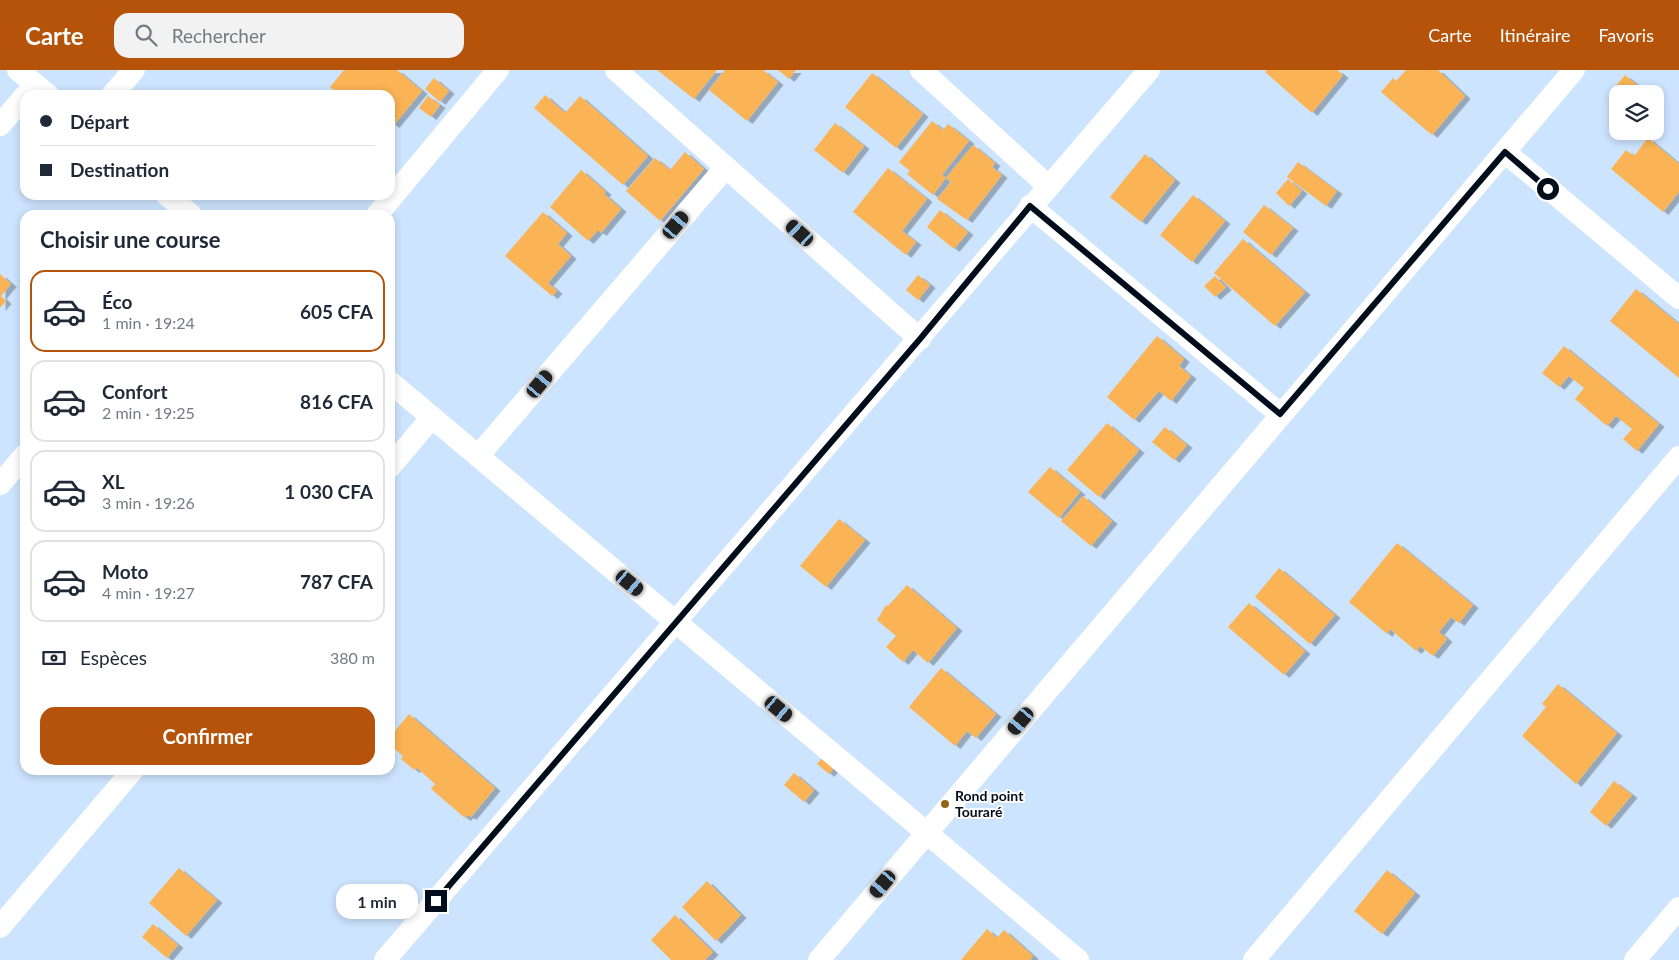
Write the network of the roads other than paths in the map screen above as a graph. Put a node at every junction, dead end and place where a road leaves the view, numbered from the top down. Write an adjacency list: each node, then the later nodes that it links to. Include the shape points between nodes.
1 (18, 70): 8 (street)
2 (134, 70): 9 (street)
3 (498, 70): 15 (street)
4 (616, 70): 13 (street)
5 (921, 70): 14 (street)
6 (1149, 70): 14 (street)
7 (1574, 70): 12 (street)
8 (31, 90)
9 (116, 90)
10 (20, 106): 11 (street)
11 (0, 125)
12 (1505, 152): 21 (street); 24 (street)
13 (726, 167): 22 (street); 26 (street)
14 (1048, 186): 18 (street)
15 (395, 193)
16 (173, 200): 19 (street)
17 (390, 200): 20 (street)
18 (1030, 206): 22 (street); 24 (street)
19 (185, 210)
20 (381, 210)
21 (1679, 298)
22 (920, 339): 31 (street)
23 (395, 386): 25 (street)
24 (1280, 414): 33 (street)
25 (432, 418): 26 (street); 29 (street)
26 (478, 456): 31 (street)
27 (1679, 457): 39 (street)
28 (20, 461): 30 (street)
29 (395, 461)
30 (0, 484)
31 (675, 622): 33 (street); 36 (street)
32 (129, 775): 35 (street)
33 (928, 834): 37 (street); 38 (street)
34 (1679, 908): 40 (street)
35 (0, 927)
36 (385, 960)
37 (819, 960)
38 (1078, 960)
39 (1254, 960)
40 (1635, 960)

